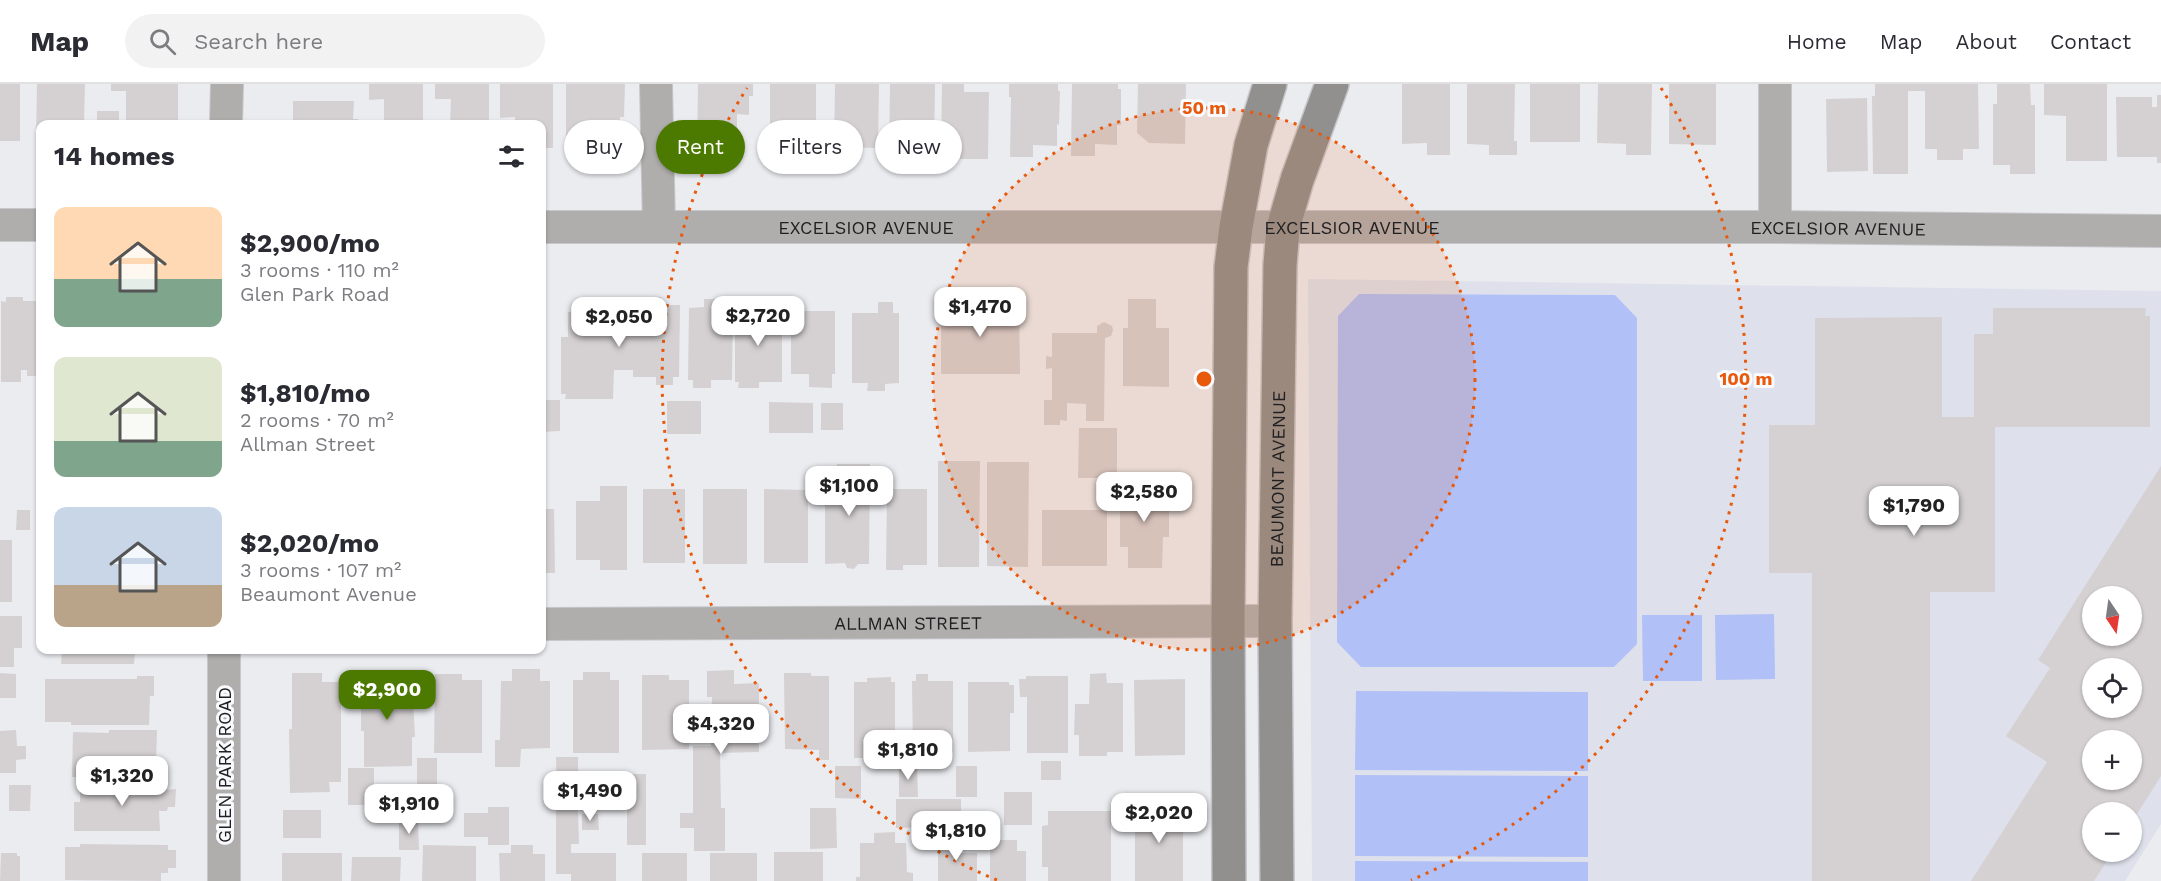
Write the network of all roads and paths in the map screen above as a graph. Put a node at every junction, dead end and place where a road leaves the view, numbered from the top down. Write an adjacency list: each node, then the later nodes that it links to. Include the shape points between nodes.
1 (227, 84): 6 (street)
2 (656, 84): 10 (street)
3 (1270, 84): 11 (main road, via 1251,145)
4 (1332, 84): 13 (main road, BEAUMONT AVENUE)
5 (1775, 84): 12 (street)
6 (226, 120)
7 (0, 225): 8 (street)
8 (36, 225)
9 (546, 227): 10 (street, EXCELSIOR AVENUE)
10 (659, 227): 11 (street, EXCELSIOR AVENUE)
11 (1236, 227): 13 (street, EXCELSIOR AVENUE); 15 (main road, via 1231,267)
12 (1775, 227): 13 (street, EXCELSIOR AVENUE); 14 (street, EXCELSIOR AVENUE)
13 (1283, 228): 16 (main road, BEAUMONT AVENUE)
14 (2161, 231)
15 (1228, 621): 16 (street, ALLMAN STREET); 17 (street, ALLMAN STREET); 20 (main road)
16 (1275, 621): 21 (main road, BEAUMONT AVENUE)
17 (546, 624)
18 (224, 654): 19 (street, GLEN PARK ROAD)
19 (224, 881)
20 (1229, 881)
21 (1277, 881)

